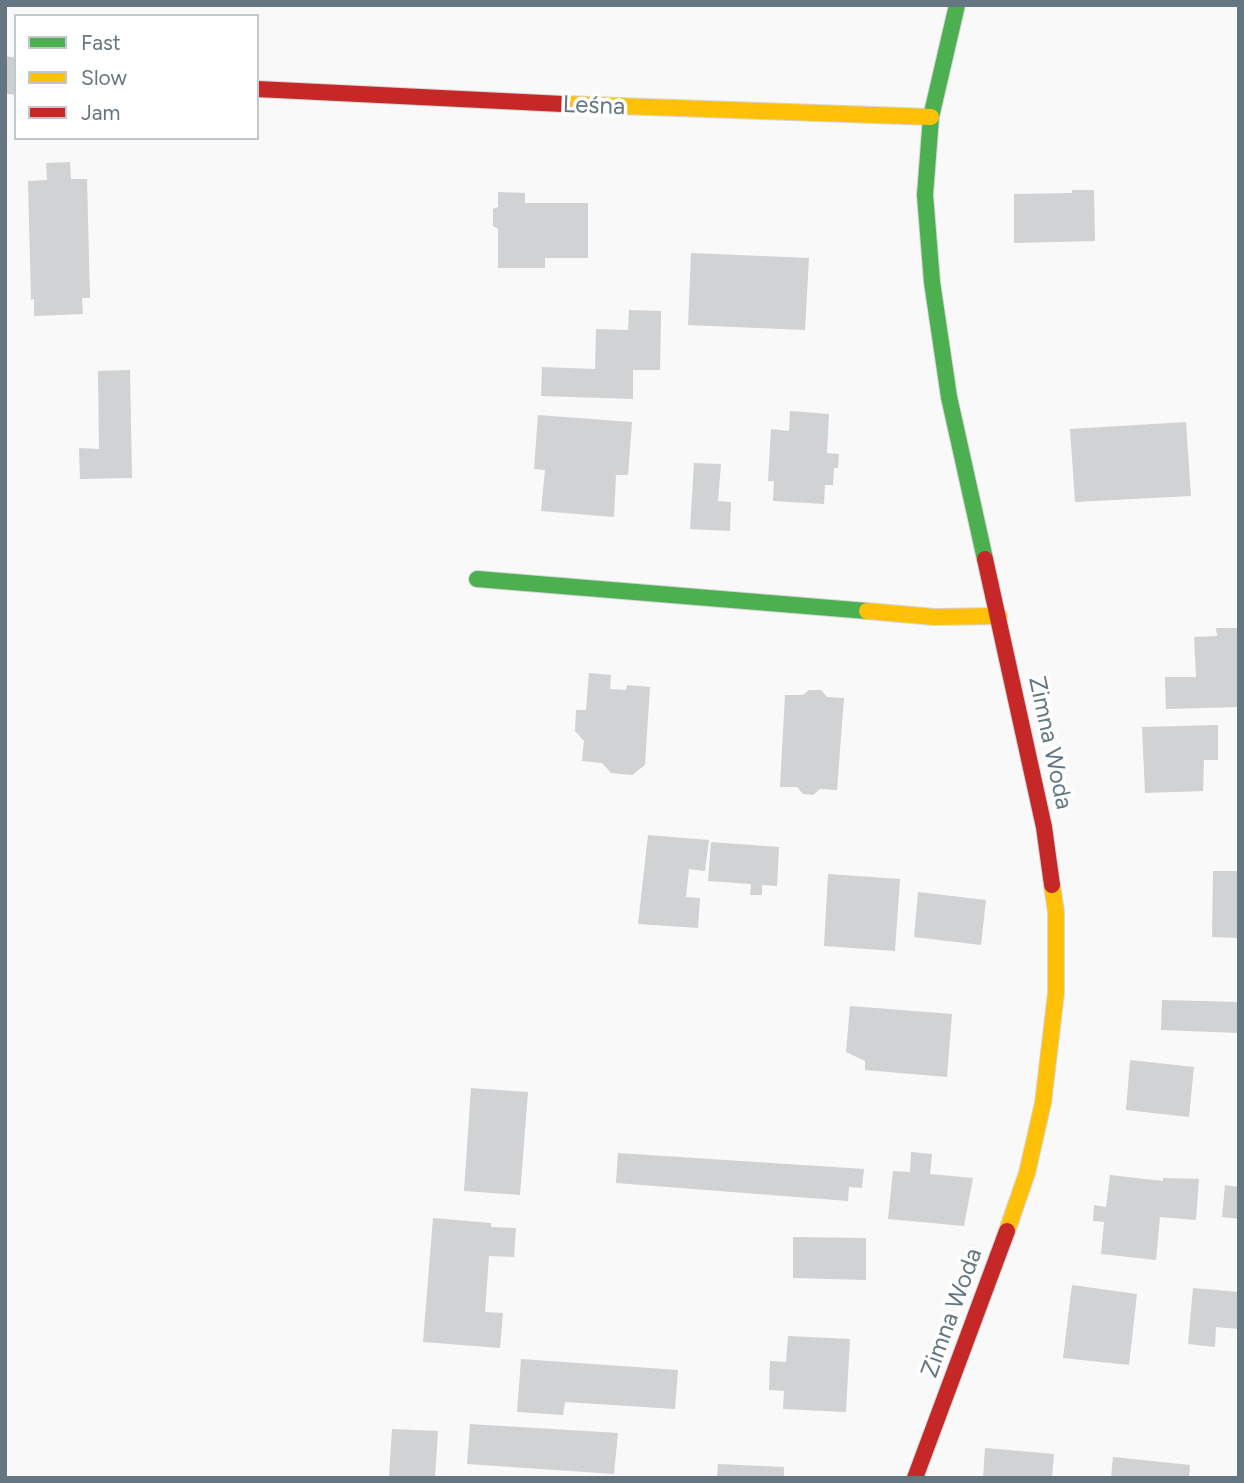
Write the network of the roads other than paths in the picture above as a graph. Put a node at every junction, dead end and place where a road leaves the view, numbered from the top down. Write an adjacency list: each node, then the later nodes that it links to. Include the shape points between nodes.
1 (957, 5): 3 (street, Zimna Woda)
2 (259, 89): 3 (street, Leśna)
3 (930, 117): 5 (street, Zimna Woda, via 925,195 932,282 949,397)
4 (477, 579): 5 (street, via 933,617)
5 (999, 616): 6 (street, Zimna Woda, via 1044,827 1056,912 1056,993 1043,1103 1027,1172)
6 (915, 1478)

